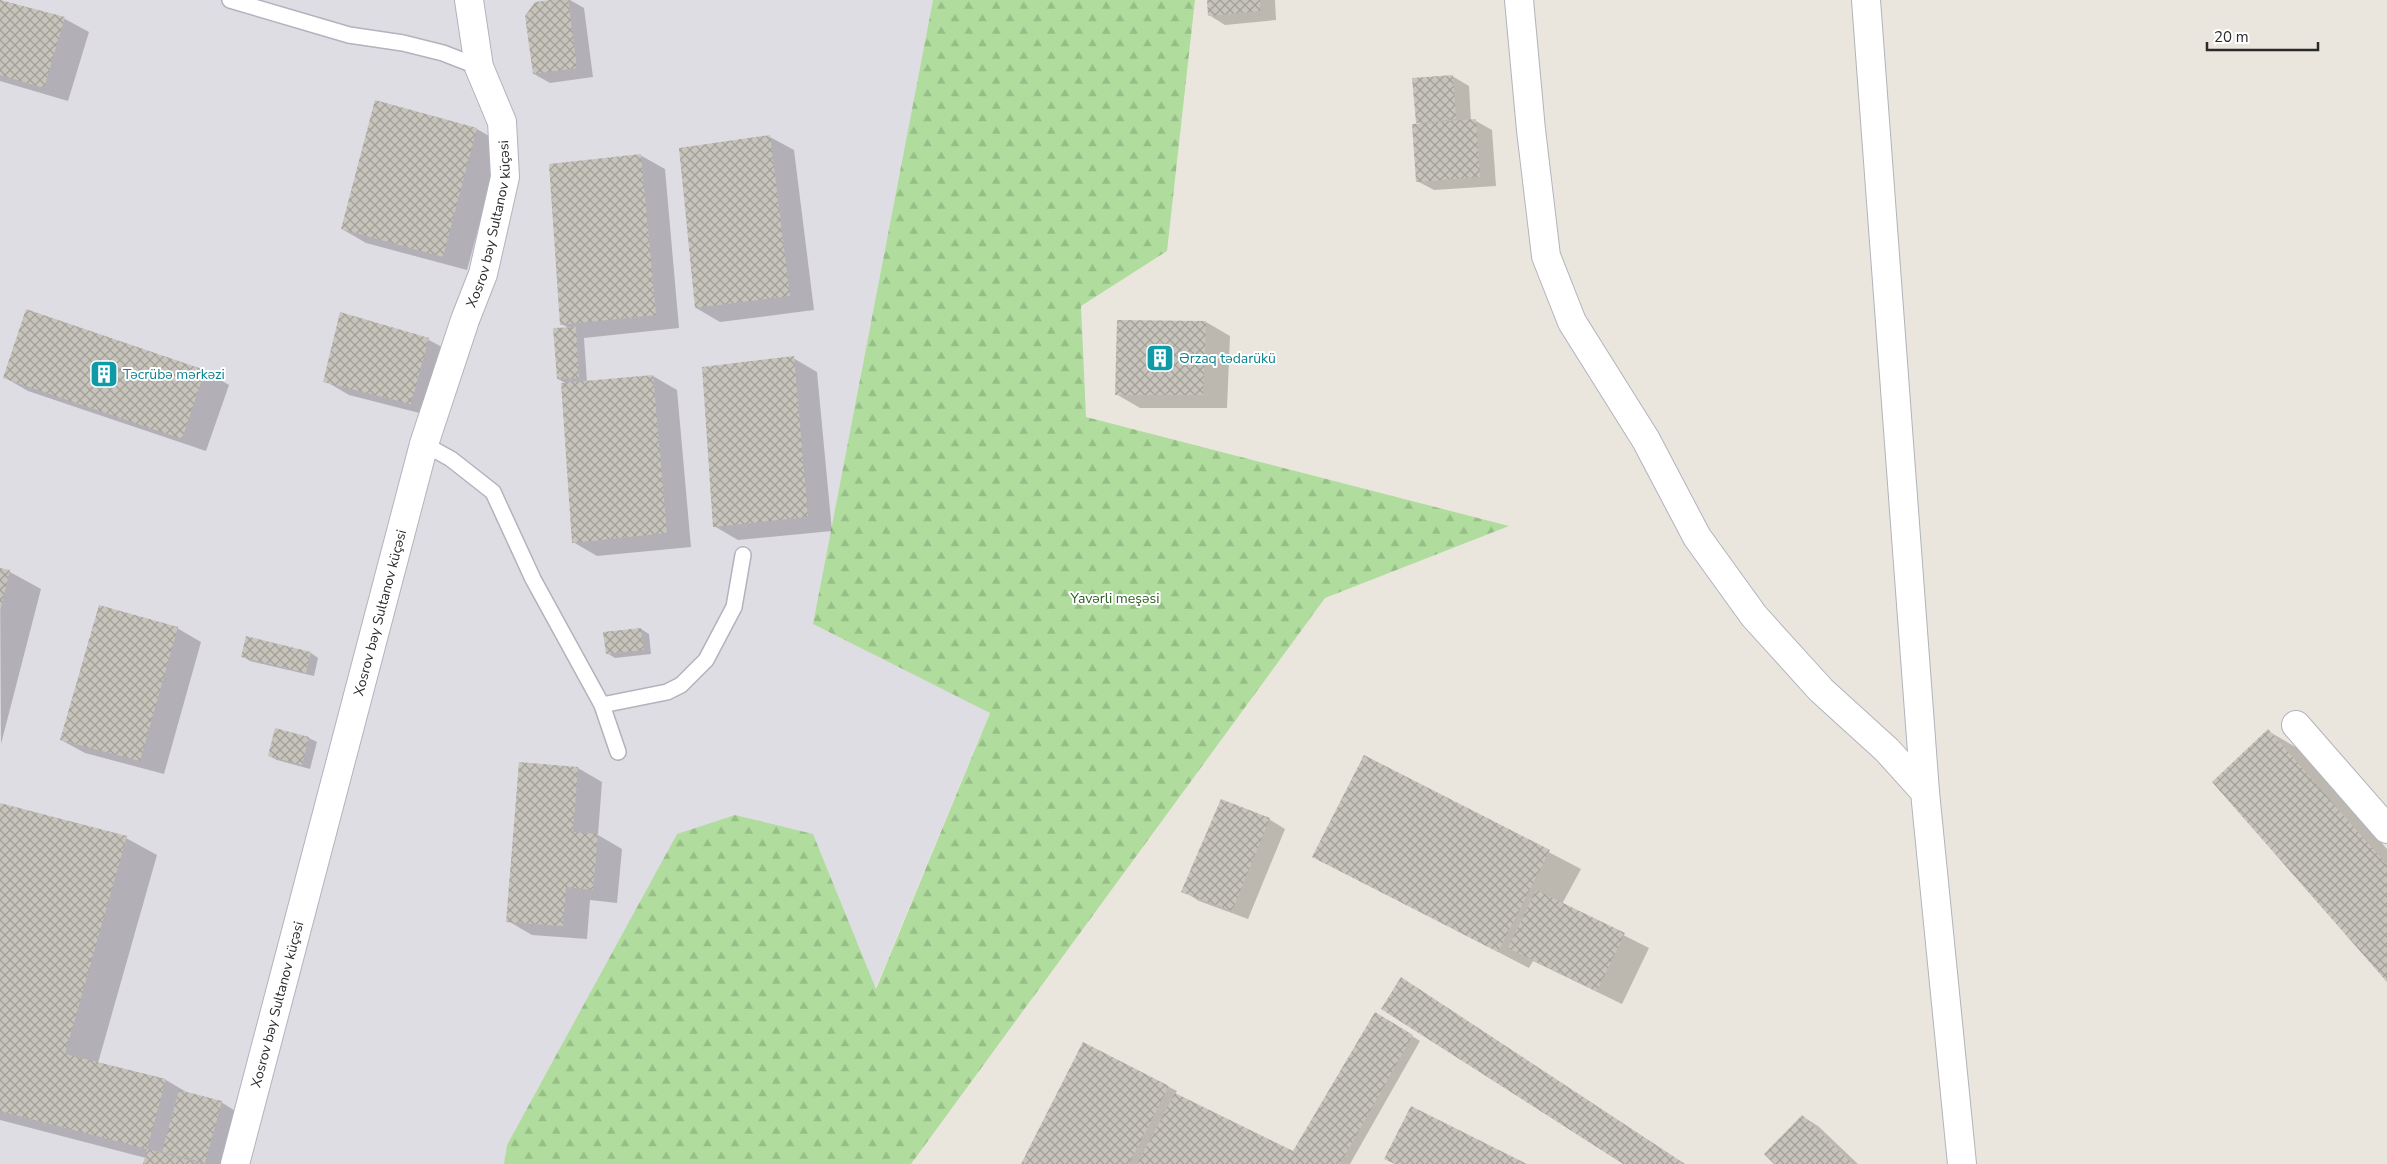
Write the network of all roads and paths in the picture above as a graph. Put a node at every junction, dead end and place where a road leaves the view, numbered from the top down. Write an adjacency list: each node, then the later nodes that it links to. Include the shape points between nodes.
1 (230, 0): 5 (lane, via 349,35 443,53)
2 (469, 0): 5 (street, Xosrov bəy Sultanov küçəsi)
3 (1519, 0): 11 (street, via 1546,256 1572,322 1646,440 1697,537 1754,616 1821,690 1887,750)
4 (1866, 0): 11 (street)
5 (479, 67): 6 (street, Xosrov bəy Sultanov küçəsi, via 502,122 506,176 483,274)
6 (424, 444): 8 (lane, via 493,492 533,579); 13 (street, Xosrov bəy Sultanov küçəsi)
7 (743, 555): 8 (lane, via 734,607 706,660 681,685 667,692)
8 (602, 705): 10 (lane)
9 (2296, 725): 12 (street)
10 (618, 752)
11 (1925, 792): 14 (street)
12 (2387, 829)
13 (235, 1164)
14 (1962, 1164)

